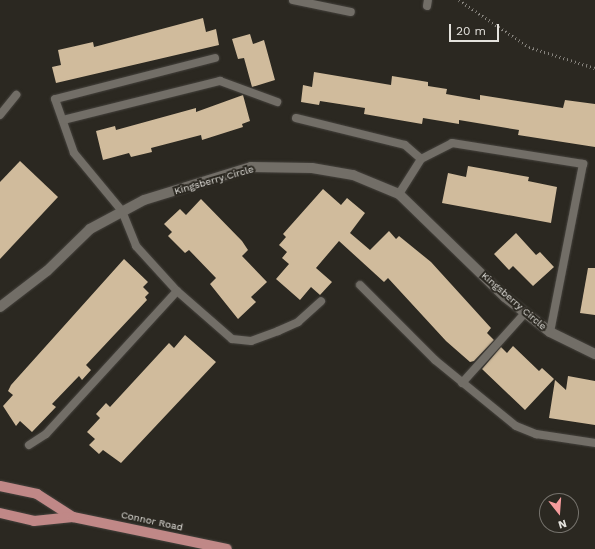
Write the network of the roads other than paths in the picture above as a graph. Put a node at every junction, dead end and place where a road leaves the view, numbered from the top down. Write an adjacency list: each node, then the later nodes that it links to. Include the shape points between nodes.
1 (293, 0): 2 (lane)
2 (351, 12)
3 (215, 58): 8 (lane, via 56,99)
4 (16, 95): 6 (lane)
5 (277, 102): 8 (lane, via 220,81)
6 (0, 115)
7 (296, 118): 9 (lane, via 405,145)
8 (63, 120): 11 (lane, via 74,153)
9 (421, 159): 10 (lane); 17 (lane, via 452,143 583,164)
10 (399, 194): 11 (street, Kingsberry Circle, via 353,175 333,171 251,167 144,200); 16 (street, Kingsberry Circle)
11 (122, 211): 13 (lane, via 136,246); 15 (street, Kingsberry Circle, via 90,229 47,271)
12 (360, 285): 19 (lane)
13 (177, 291): 14 (lane, via 232,339 251,341 298,322); 21 (lane, via 46,434)
14 (321, 301)
15 (0, 307)
16 (526, 313): 17 (street, Kingsberry Circle); 19 (lane)
17 (550, 332): 18 (street, Kingsberry Circle)
18 (595, 354)
19 (462, 383): 20 (lane, via 516,426 536,434)
20 (595, 443)
21 (29, 445)
22 (0, 486): 24 (main road, Connor Road, via 37,494)
23 (0, 513): 24 (main road, Connor Road, via 34,521)
24 (73, 517): 25 (main road, Connor Road)
25 (226, 549)

